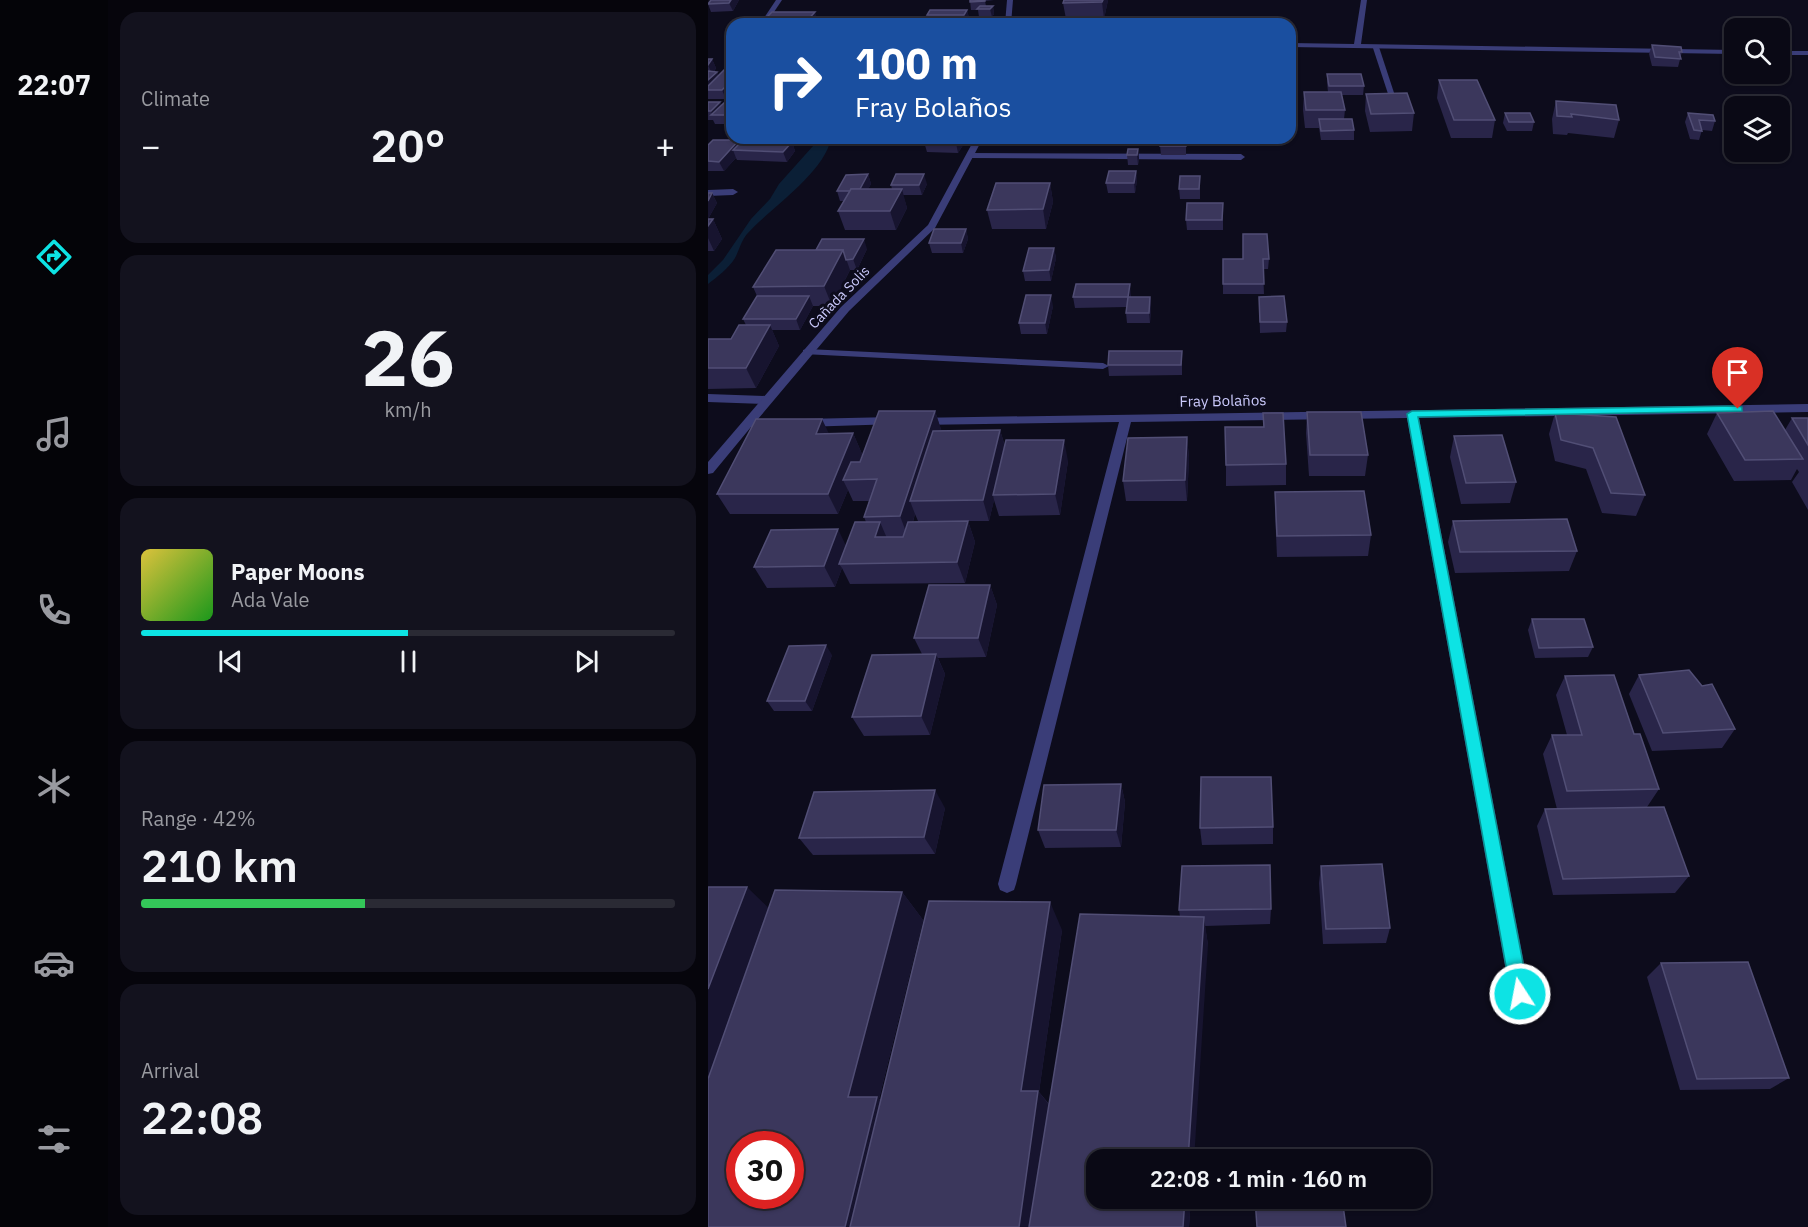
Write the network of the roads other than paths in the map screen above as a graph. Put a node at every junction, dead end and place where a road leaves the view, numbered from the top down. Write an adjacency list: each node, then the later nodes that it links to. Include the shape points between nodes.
1 (779, 0): 4 (street)
2 (1010, 0): 5 (street)
3 (1364, 0): 7 (street)
4 (767, 18)
5 (1008, 18)
6 (1296, 45): 7 (street)
7 (1357, 47): 8 (street)
8 (1375, 47): 9 (street); 12 (street)
9 (1724, 52)
10 (1790, 53): 11 (street)
11 (1808, 53)
12 (1396, 106)
13 (976, 144): 14 (street, Cañada Solis)
14 (970, 156): 15 (street); 18 (street, Cañada Solis, via 932,226 844,309)
15 (1241, 157)
16 (733, 192): 17 (street)
17 (708, 193)
18 (807, 352): 19 (street); 21 (street, Cañada Solis)
19 (1103, 366)
20 (708, 398): 21 (street)
21 (766, 400): 25 (street, Cañada Solis)
22 (1808, 408): 23 (street, Fray Bolaños)
23 (1412, 414): 24 (street, Fray Bolaños); 28 (street)
24 (1126, 419): 25 (street, Fray Bolaños); 27 (street)
25 (746, 423): 26 (street, Cañada Solis)
26 (708, 470)
27 (1007, 884)
28 (1520, 994)

